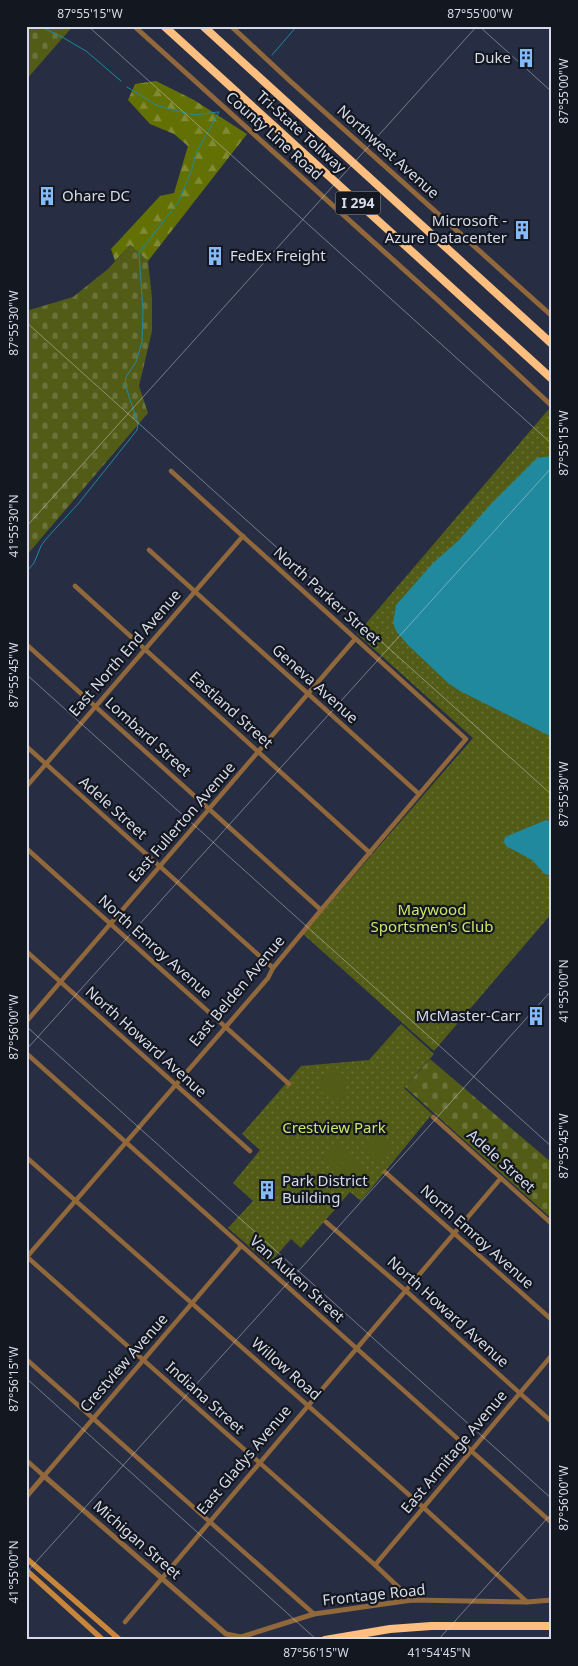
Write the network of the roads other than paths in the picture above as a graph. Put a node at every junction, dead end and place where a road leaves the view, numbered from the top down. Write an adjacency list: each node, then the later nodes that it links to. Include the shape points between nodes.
1 (134, 26): 8 (street, County Line Road)
2 (164, 26): 7 (highway, Tri-State Tollway / I 294)
3 (203, 26): 6 (highway, Tri-State Tollway / I 294)
4 (231, 26): 5 (street, Northwest Avenue)
5 (552, 316)
6 (552, 344)
7 (552, 379)
8 (552, 406)
9 (171, 471): 10 (street, North Parker Street)
10 (242, 536): 13 (street, East North End Avenue); 14 (street, North Parker Street)
11 (149, 550): 13 (street, Geneva Avenue)
12 (75, 586): 16 (street, Eastland Street)
13 (194, 592): 16 (street, East North End Avenue); 17 (street, Geneva Avenue)
14 (355, 639): 17 (street, East Fullerton Avenue); 19 (street, North Parker Street)
15 (26, 644): 18 (street, Lombard Street)
16 (145, 649): 18 (street, East North End Avenue); 21 (street, Eastland Street)
17 (308, 694): 21 (street, East Fullerton Avenue); 24 (street, Geneva Avenue)
18 (96, 706): 22 (street, East North End Avenue); 25 (street, Lombard Street)
19 (466, 739): 24 (street, East Belden Avenue)
20 (26, 746): 22 (street, Adele Street)
21 (258, 752): 25 (street, East Fullerton Avenue); 27 (street, Eastland Street)
22 (46, 764): 23 (street, East North End Avenue); 28 (street, Adele Street)
23 (26, 787)
24 (419, 794): 27 (street, East Belden Avenue)
25 (209, 809): 28 (street, East Fullerton Avenue); 29 (street, Lombard Street)
26 (26, 848): 30 (street, North Emroy Avenue)
27 (370, 853): 29 (street, East Belden Avenue)
28 (160, 867): 30 (street, East Fullerton Avenue); 32 (street, Adele Street)
29 (321, 910): 32 (street, East Belden Avenue)
30 (111, 924): 33 (street, East Fullerton Avenue); 35 (street, North Emroy Avenue)
31 (26, 951): 33 (street, North Howard Avenue)
32 (273, 968): 35 (street, East Belden Avenue)
33 (61, 982): 34 (street, East Fullerton Avenue); 38 (street, North Howard Avenue)
34 (26, 1022)
35 (225, 1027): 37 (street, North Emroy Avenue); 38 (street, East Belden Avenue)
36 (26, 1053): 40 (street, Van Auken Street)
37 (289, 1084)
38 (176, 1085): 40 (street, East Belden Avenue); 41 (street, North Howard Avenue)
39 (433, 1117): 44 (street, Adele Street)
40 (125, 1142): 45 (street, East Belden Avenue); 49 (street, Van Auken Street)
41 (250, 1151)
42 (26, 1157): 45 (street, Willow Road)
43 (385, 1172): 48 (street, North Emroy Avenue)
44 (500, 1178): 47 (street, Adele Street); 48 (street, East Gladys Avenue)
45 (76, 1201): 50 (street, East Belden Avenue); 52 (street, Willow Road)
46 (326, 1222): 51 (street, North Howard Avenue)
47 (552, 1224)
48 (453, 1232): 51 (street, East Gladys Avenue); 53 (street, North Emroy Avenue)
49 (241, 1246): 52 (street, Crestview Avenue); 54 (street, Van Auken Street)
50 (27, 1257): 57 (street, Indiana Street)
51 (405, 1290): 54 (street, East Gladys Avenue); 58 (street, North Howard Avenue)
52 (191, 1304): 57 (street, Crestview Avenue); 59 (street, Willow Road)
53 (552, 1320)
54 (356, 1348): 59 (street, East Gladys Avenue); 62 (street, Van Auken Street)
55 (552, 1355): 58 (street, East Armitage Avenue)
56 (26, 1359): 60 (street)
57 (144, 1360): 60 (street, Crestview Avenue); 64 (street, Indiana Street)
58 (520, 1393): 61 (street, North Howard Avenue); 62 (street, East Armitage Avenue)
59 (308, 1405): 64 (street, East Gladys Avenue); 67 (street, Willow Road)
60 (93, 1418): 65 (street, Crestview Avenue); 68 (street)
61 (552, 1422)
62 (472, 1450): 67 (street, East Armitage Avenue); 69 (street, Van Auken Street)
63 (26, 1460): 65 (street, Michigan Street)
64 (259, 1462): 68 (street, East Gladys Avenue); 71 (street, Indiana Street)
65 (44, 1476): 66 (street, Crestview Avenue); 73 (street, Michigan Street)
66 (26, 1497)
67 (424, 1508): 71 (street, East Armitage Avenue); 76 (street, Willow Road)
68 (209, 1520): 73 (street, East Gladys Avenue); 77 (street)
69 (552, 1523)
70 (26, 1558): 82 (main road)
71 (375, 1565): 74 (street, Indiana Street)
72 (26, 1570): 81 (main road)
73 (161, 1578): 78 (street, East Gladys Avenue); 80 (street, Michigan Street, via 226,1634)
74 (412, 1600): 76 (street, Frontage Road); 77 (street, Frontage Road)
75 (552, 1600): 76 (street, Frontage Road)
76 (527, 1602)
77 (314, 1614): 80 (street, Frontage Road, via 249,1635)
78 (125, 1622)
79 (552, 1626): 83 (highway, via 414,1627)
80 (233, 1636)
81 (103, 1640)
82 (120, 1640)
83 (325, 1640)

